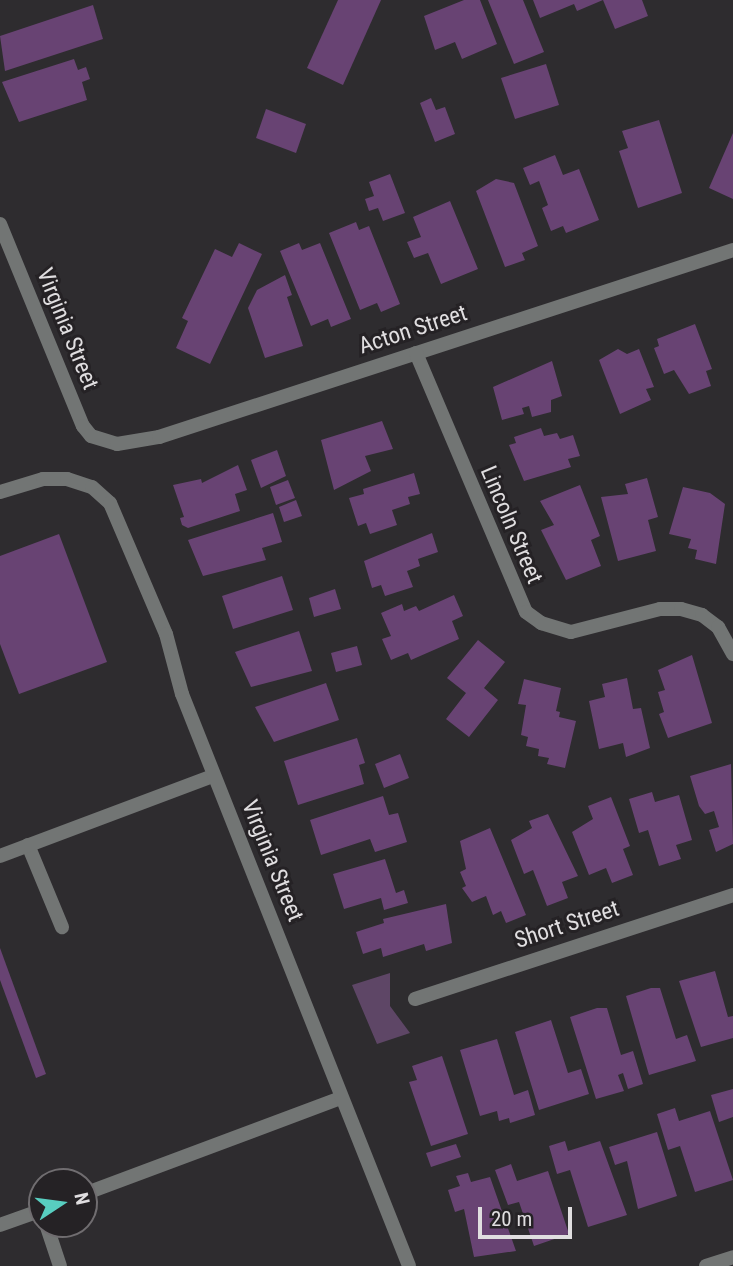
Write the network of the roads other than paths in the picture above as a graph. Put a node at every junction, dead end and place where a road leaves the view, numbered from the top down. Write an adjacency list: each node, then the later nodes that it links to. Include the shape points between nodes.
1 (0, 224): 4 (street, Virginia Street, via 76,411 91,436)
2 (733, 250): 3 (street, Acton Street)
3 (415, 353): 4 (street, Acton Street, via 159,437 127,444); 6 (street, Lincoln Street, via 526,612 541,623 571,632 660,609 681,609 702,615 718,627)
4 (105, 442)
5 (0, 492): 7 (street, Virginia Street, via 43,479 84,482 110,503 166,634 182,694)
6 (733, 654)
7 (214, 776): 8 (street); 13 (street, Virginia Street)
8 (28, 845): 9 (street); 11 (street)
9 (0, 856)
10 (733, 895): 12 (street, Short Street)
11 (62, 927)
12 (415, 999)
13 (341, 1098): 14 (street); 20 (street, Virginia Street)
14 (98, 1189)
15 (28, 1218): 16 (street)
16 (0, 1226)
17 (51, 1238): 19 (street)
18 (733, 1257): 21 (street)
19 (60, 1266)
20 (409, 1266)
21 (706, 1266)

